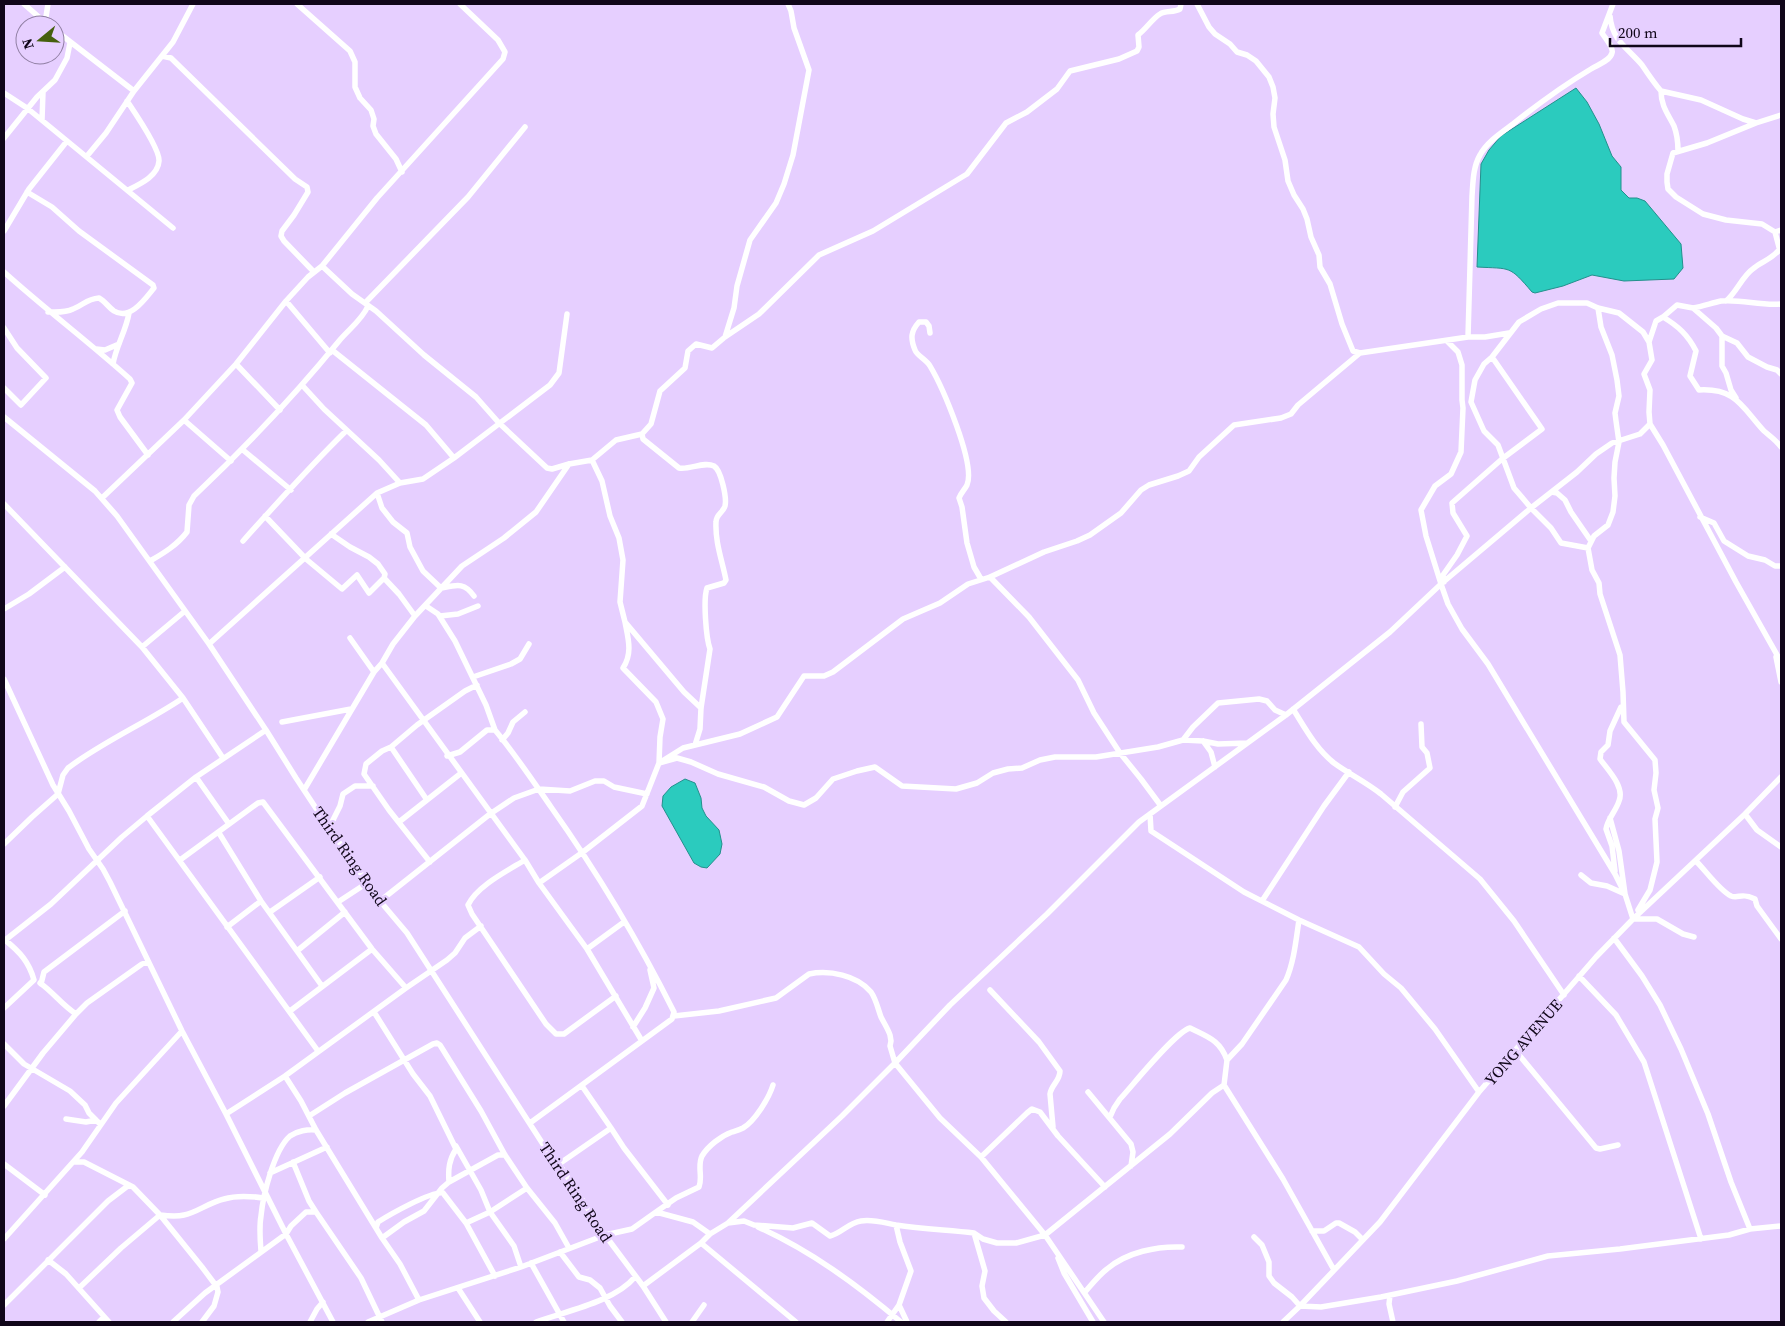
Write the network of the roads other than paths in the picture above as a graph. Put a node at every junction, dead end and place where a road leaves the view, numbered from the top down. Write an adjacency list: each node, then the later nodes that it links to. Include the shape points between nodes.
1 (24, 4): 10 (street)
2 (193, 4): 13 (street)
3 (297, 4): 28 (street, via 350,51 355,62 355,87 371,110 376,134)
4 (460, 4): 28 (street, via 498,40 505,52 503,59)
5 (788, 4): 52 (street, via 809,70 793,155 776,203 750,240)
6 (1181, 4): 52 (street, via 1175,12 1159,14 1138,35 1137,51 1119,59 1070,71 1057,89 1006,123 967,174 873,231 820,255 759,314)
7 (1197, 4): 59 (street, via 1214,34 1237,52 1256,61 1269,77 1275,98 1274,127 1288,181 1303,208 1320,267 1330,284 1349,342 1353,350)
8 (1612, 4): 9 (street)
9 (1610, 13): 15 (street, via 1617,38); 53 (street, via 1602,33 1612,50 1608,59 1534,107 1498,135 1480,155 1472,196)
10 (37, 15)
11 (65, 38): 12 (street)
12 (70, 42): 14 (street); 16 (street, via 64,66)
13 (162, 56): 14 (street); 37 (street, via 171,58 307,187 308,192 281,236)
14 (134, 91): 18 (street)
15 (1661, 91): 22 (street, via 1701,100); 26 (street, via 1664,110 1677,135)
16 (43, 92): 19 (street); 21 (street)
17 (4, 93): 19 (street)
18 (127, 101): 27 (street); 29 (street, via 148,133 159,160 145,181)
19 (28, 108): 21 (street); 24 (street)
20 (1781, 115): 22 (street)
21 (42, 120): 25 (street)
22 (1756, 123): 26 (street)
23 (525, 127): 41 (street, via 468,197)
24 (4, 138)
25 (67, 141): 27 (street); 30 (street)
26 (1678, 151): 32 (street, via 1673,153 1667,174 1671,192 1703,214 1762,224)
27 (87, 156): 29 (street)
28 (402, 172): 35 (street)
29 (128, 190): 31 (street)
30 (28, 192): 33 (street); 45 (street, via 153,285 153,290)
31 (173, 228)
32 (1778, 231): 34 (street)
33 (4, 232)
34 (1780, 251): 39 (street, via 1753,268)
35 (322, 266): 37 (street); 41 (street)
36 (4, 272): 44 (street)
37 (314, 272): 38 (street)
38 (286, 302): 58 (street); 62 (street)
39 (1726, 302): 40 (street); 43 (street)
40 (1781, 304)
41 (366, 305): 58 (street, via 364,313); 70 (street, via 476,397)
42 (1598, 308): 50 (street, via 1587,303 1558,303 1519,322); 55 (street, via 1619,313 1643,332); 74 (street, via 1617,380)
43 (1693, 308): 47 (street, via 1677,305); 51 (street)
44 (48, 312): 45 (street, via 64,312 99,298 115,312); 57 (street)
45 (129, 313): 56 (street)
46 (566, 314): 70 (street, via 559,373 550,385)
47 (1663, 317): 55 (street, via 1656,320); 66 (street, via 1679,327 1696,351 1690,376 1699,390 1712,389)
48 (4, 328): 65 (street, via 17,348 46,378 21,405)
49 (930, 333): 102 (street, via 926,322 918,322 913,329 912,340 916,353 929,364 942,388 968,466 967,484 959,498 967,543)
50 (1509, 333): 53 (street); 60 (street)
51 (1722, 336): 63 (street, via 1737,344 1748,358); 66 (street, via 1722,366)
52 (725, 337): 73 (street, via 712,348 696,344 688,351 685,368 660,391 651,424)
53 (1468, 337): 54 (street)
54 (1447, 340): 59 (street); 103 (street, via 1458,352 1462,365 1461,452 1451,474 1435,486 1421,510)
55 (1649, 342): 71 (street, via 1652,360 1644,374 1650,390)
56 (119, 344): 57 (street, via 105,350); 61 (street)
57 (96, 349): 61 (street)
58 (331, 351): 64 (street); 78 (street, via 426,424)
59 (1360, 353): 100 (street, via 1291,414 1234,425 1189,470 1141,490 1121,513 1090,535)
60 (1492, 356): 80 (street, via 1475,380 1471,402 1484,431 1498,445); 80 (street, via 1542,430)
61 (113, 364): 77 (street, via 132,383 117,410)
62 (236, 364): 67 (street); 69 (street)
63 (1781, 374)
64 (302, 386): 67 (street); 72 (street)
65 (4, 388)
66 (1736, 398): 75 (street)
67 (280, 410): 76 (street)
68 (4, 417): 87 (street, Third Ring Road)
69 (184, 420): 77 (street); 81 (street)
70 (499, 422): 78 (street); 82 (street, via 547,468 552,470)
71 (1650, 424): 74 (street, via 1640,434); 91 (street)
72 (346, 431): 83 (street); 84 (street)
73 (642, 434): 79 (street, via 616,440); 127 (street, via 642,438 679,468 714,466 723,488 726,504 717,515 716,522 717,548 726,580 705,592 710,649)
74 (1619, 442): 85 (street, via 1596,454); 94 (street, via 1613,512 1608,525)
75 (1781, 447)
76 (243, 450): 81 (street); 84 (street)
77 (148, 455): 87 (street)
78 (454, 458): 83 (street, via 423,479)
79 (592, 460): 82 (street); 112 (street, via 602,480 619,538 623,560 620,602)
80 (1502, 460): 89 (street, via 1514,488); 103 (street, via 1452,503 1453,513 1467,536 1443,575)
81 (231, 461): 97 (street, via 194,496 189,505 185,535)
82 (569, 464): 104 (street, via 536,512 462,566)
83 (400, 483): 86 (street)
84 (291, 490): 90 (street)
85 (1552, 492): 89 (street); 94 (street, via 1565,500)
86 (377, 493): 92 (street); 104 (street, via 382,508 407,533 410,547 424,571)
87 (102, 498): 97 (street, Third Ring Road)
88 (4, 504): 99 (street)
89 (1531, 508): 95 (street, via 1562,543); 103 (street)
90 (265, 516): 93 (street); 96 (street)
91 (1700, 517): 98 (street, via 1714,523 1724,541 1740,552); 117 (street)
92 (331, 534): 96 (street); 101 (street, via 378,564)
93 (242, 541)
94 (1591, 541): 95 (street)
95 (1588, 548): 126 (street, via 1620,655)
96 (306, 558): 101 (street, via 342,589 356,575 369,593); 114 (street)
97 (150, 561): 109 (street, Third Ring Road)
98 (1781, 566)
99 (66, 567): 108 (street); 116 (street)
100 (990, 577): 102 (street); 143 (street, via 1029,617 1078,680 1094,713)
101 (384, 578): 110 (street)
102 (980, 580): 141 (street, via 903,619 827,675 804,676 777,717 740,734)
103 (1442, 583): 129 (street, via 1390,632); 177 (street, via 1448,604 1462,629 1488,664)
104 (441, 588): 105 (street, via 468,587); 106 (street)
105 (474, 596)
106 (426, 606): 110 (street); 111 (street)
107 (478, 606): 111 (street, via 458,614)
108 (4, 609)
109 (185, 611): 114 (street, Third Ring Road); 116 (street)
110 (416, 616): 119 (street)
111 (440, 616): 121 (street)
112 (625, 622): 127 (street); 146 (street, via 630,645 623,668 656,702 663,719)
113 (350, 638): 120 (street)
114 (209, 644): 135 (street, Third Ring Road)
115 (529, 644): 121 (street, via 520,659)
116 (142, 647): 125 (street)
117 (1773, 648): 118 (street); 123 (street)
118 (1781, 662)
119 (382, 663): 120 (street); 132 (street)
120 (374, 672): 128 (street)
121 (473, 677): 124 (street)
122 (4, 679): 155 (street)
123 (1781, 682)
124 (477, 685): 132 (street); 136 (street)
125 (183, 698): 145 (street); 155 (street, via 76,762 63,775)
126 (1623, 703): 164 (street, via 1600,759 1621,794); 190 (street, via 1624,722 1655,760 1654,790 1658,808 1655,820 1657,862 1650,890)
127 (701, 708): 141 (street)
128 (351, 709): 133 (street); 154 (street)
129 (1293, 709): 131 (street); 148 (street, via 1320,750)
130 (525, 712): 137 (street, via 513,722)
131 (1286, 715): 138 (street, via 1259,699 1218,703); 140 (street)
132 (423, 721): 142 (street); 144 (street)
133 (282, 722)
134 (1421, 724): 159 (street, via 1422,747 1427,753 1430,768 1403,792)
135 (266, 730): 145 (street); 154 (street, Third Ring Road)
136 (495, 730): 137 (street); 144 (street, via 487,730 460,752)
137 (502, 740): 153 (street)
138 (1183, 740): 139 (street); 143 (street)
139 (1203, 741): 140 (street); 147 (street, via 1212,752)
140 (1247, 743): 147 (street)
141 (695, 745): 146 (street, via 682,748)
142 (391, 748): 152 (street, via 366,764 364,774); 157 (street)
143 (1120, 753): 146 (street, via 1040,760 1022,768 993,773 977,783 956,789 902,786 875,767 833,779 816,798 804,805 789,801 764,787 684,760 677,758); 158 (street)
144 (447, 756): 149 (street)
145 (223, 758): 150 (street)
146 (659, 763): 156 (street)
147 (1215, 768): 158 (street)
148 (1349, 772): 159 (street); 185 (street)
149 (460, 774): 157 (street); 160 (street)
150 (196, 777): 163 (street); 166 (street)
151 (1781, 777): 162 (street, YONG AVENUE)
152 (373, 786): 165 (street); 167 (street, via 355,786 343,794)
153 (539, 789): 156 (street, via 570,790 604,781 614,787); 160 (street, via 514,798); 171 (street)
154 (304, 790): 167 (street, Third Ring Road)
155 (58, 794): 169 (street); 174 (street)
156 (647, 794): 171 (street, via 642,806)
157 (427, 800): 165 (street)
158 (1160, 806): 161 (street)
159 (1395, 807): 211 (street, via 1480,879 1514,920)
160 (490, 814): 173 (street); 176 (street)
161 (1150, 814): 185 (street, via 1152,830); 226 (street, via 957,998)
162 (1745, 814): 170 (street, via 1757,830); 175 (street, YONG AVENUE)
163 (147, 816): 172 (street); 174 (street)
164 (1610, 818): 177 (street, via 1606,829 1612,846); 182 (street, via 1619,851)
165 (399, 822): 176 (street)
166 (229, 824): 168 (street); 179 (street, via 263,802)
167 (329, 828): 180 (street, Third Ring Road)
168 (219, 832): 172 (street); 183 (street)
169 (4, 844)
170 (1781, 847)
171 (583, 852): 181 (street); 192 (street)
172 (180, 860): 194 (street)
173 (525, 860): 181 (street); 193 (street, via 490,882 470,900 468,905)
174 (96, 861): 187 (street); 198 (street, via 51,904)
175 (1696, 861): 190 (street, YONG AVENUE); 197 (street, via 1724,892 1755,899)
176 (430, 862): 184 (street)
177 (1615, 874): 182 (street)
178 (1581, 875): 182 (street, via 1591,883)
179 (320, 877): 186 (street); 188 (street)
180 (367, 883): 184 (street, Third Ring Road); 186 (street)
181 (539, 883): 200 (street)
182 (1624, 894): 190 (street)
183 (261, 901): 188 (street); 194 (street)
184 (380, 901): 204 (street, Third Ring Road)
185 (1262, 901): 191 (street)
186 (338, 902): 189 (street)
187 (125, 911): 203 (street); 207 (street, via 44,972)
188 (270, 912): 201 (street)
189 (345, 912): 199 (street); 201 (street)
190 (1633, 919): 195 (street, via 1657,919 1683,934); 196 (street, YONG AVENUE)
191 (1298, 920): 225 (street, via 1296,950 1286,980 1242,1044); 233 (street, via 1359,947 1369,956 1435,1029)
192 (624, 922): 200 (street); 202 (street)
193 (481, 926): 204 (street, via 465,938 455,953); 212 (street, via 546,1024 556,1034 564,1034)
194 (227, 927): 214 (street)
195 (1694, 936)
196 (1614, 938): 205 (street, YONG AVENUE); 277 (street, via 1660,1005 1678,1043)
197 (1781, 938)
198 (5, 941): 206 (street, via 24,956)
199 (372, 948): 208 (street); 209 (street)
200 (587, 950): 212 (street)
201 (297, 951): 208 (street)
202 (646, 958): 217 (street); 218 (street, via 654,988)
203 (148, 962): 216 (street); 219 (street)
204 (432, 970): 209 (street); 241 (street, Third Ring Road)
205 (1579, 976): 211 (street, YONG AVENUE); 287 (street, via 1616,1015 1644,1062)
206 (34, 980): 207 (street); 213 (street)
207 (41, 984): 216 (street)
208 (322, 986): 214 (street)
209 (406, 988): 215 (street)
210 (990, 990): 242 (street, via 1039,1042 1060,1072 1050,1094)
211 (1564, 995): 222 (street, YONG AVENUE)
212 (616, 996): 218 (street)
213 (4, 1008)
214 (290, 1011): 223 (street)
215 (374, 1012): 223 (street); 224 (street)
216 (76, 1014): 227 (street)
217 (674, 1016): 220 (street); 226 (street, via 719,1011 776,998 809,974 841,974 866,986 872,994 890,1035)
218 (633, 1027): 220 (street)
219 (182, 1031): 236 (street); 240 (street)
220 (642, 1041): 231 (street)
221 (4, 1044): 227 (street)
222 (1515, 1050): 233 (street, YONG AVENUE); 246 (street, via 1596,1148)
223 (318, 1051): 228 (street)
224 (404, 1060): 237 (street); 245 (street, via 430,1096); 247 (street, via 437,1043)
225 (1227, 1060): 230 (street); 238 (street, via 1218,1042 1186,1029 1120,1099)
226 (895, 1064): 251 (street, via 940,1118); 272 (street)
227 (32, 1068): 234 (street); 240 (street, via 70,1091)
228 (285, 1076): 236 (street); 237 (street)
229 (773, 1085): 266 (street, via 769,1098 745,1127 730,1133 702,1157 699,1187)
230 (1224, 1085): 256 (street); 278 (street)
231 (582, 1086): 241 (street); 243 (street)
232 (1088, 1092): 238 (street)
233 (1479, 1092): 288 (street, YONG AVENUE)
234 (6, 1098): 235 (street)
235 (4, 1106)
236 (226, 1114): 265 (street)
237 (309, 1116): 244 (street)
238 (1110, 1117): 256 (street, via 1131,1144)
239 (66, 1118): 240 (street)
240 (98, 1122): 252 (street)
241 (530, 1123): 255 (street, Third Ring Road)
242 (1053, 1127): 251 (street, via 1040,1112 1032,1110); 261 (street)
243 (612, 1128): 255 (street); 266 (street)
244 (316, 1130): 248 (street); 258 (street, via 290,1136)
245 (455, 1145): 257 (street); 259 (street, via 448,1169)
246 (1618, 1145)
247 (501, 1146): 249 (street); 250 (street)
248 (327, 1147): 253 (street); 276 (street)
249 (498, 1155): 250 (street); 257 (street)
250 (505, 1155): 262 (street)
251 (981, 1157): 283 (street)
252 (74, 1162): 260 (street, via 84,1162); 264 (street)
253 (293, 1162): 258 (street); 267 (street)
254 (4, 1164): 264 (street)
255 (559, 1164): 282 (street, Third Ring Road)
256 (1131, 1166): 261 (street)
257 (469, 1171): 259 (street); 268 (street)
258 (270, 1173): 265 (street)
259 (449, 1182): 263 (street)
260 (129, 1185): 270 (street); 295 (street, via 108,1201)
261 (1105, 1187): 283 (street)
262 (527, 1188): 268 (street); 291 (street, via 556,1224)
263 (438, 1192): 271 (street); 276 (street, via 378,1222); 285 (street, via 424,1211)
264 (45, 1195): 286 (street)
265 (264, 1195): 270 (street, via 231,1197 182,1216); 280 (street); 293 (street, via 260,1218)
266 (668, 1205): 269 (street)
267 (316, 1212): 280 (street, via 306,1212); 319 (street, via 361,1278)
268 (490, 1212): 271 (street); 297 (street, via 514,1246)
269 (656, 1212): 281 (street, via 693,1222); 282 (street, via 632,1229)
270 (160, 1215): 301 (street); 303 (street)
271 (466, 1223): 299 (street)
272 (728, 1223): 273 (street, via 744,1221); 281 (street)
273 (754, 1225): 274 (street, via 793,1228 812,1223 830,1236 859,1221); 317 (street, via 830,1266)
274 (896, 1225): 279 (street); 314 (street, via 911,1272)
275 (1781, 1226): 277 (street)
276 (376, 1228): 285 (street)
277 (1750, 1229): 287 (street)
278 (1312, 1231): 288 (street, via 1324,1231 1339,1223); 298 (street)
279 (974, 1233): 283 (street, via 996,1243 1016,1243); 336 (street, via 985,1271 984,1298)
280 (286, 1234): 293 (street); 310 (street)
281 (710, 1234): 289 (street)
282 (605, 1235): 291 (street); 300 (street, Third Ring Road)
283 (1045, 1235): 292 (street)
284 (1254, 1237): 315 (street, via 1262,1245 1274,1283)
285 (382, 1238): 309 (street)
286 (4, 1239)
287 (1701, 1239): 306 (street, via 1548,1256)
288 (1363, 1240): 298 (street, YONG AVENUE)
289 (701, 1243): 302 (street); 332 (street)
290 (1182, 1247): 305 (street, via 1163,1247 1127,1256 1106,1269)
291 (569, 1248): 294 (street)
292 (1055, 1250): 305 (street); 337 (street, via 1064,1273)
293 (261, 1251): 301 (street)
294 (560, 1252): 296 (street); 307 (street, via 579,1277 590,1280)
295 (48, 1260): 303 (street); 312 (street)
296 (531, 1263): 297 (street); 316 (street)
297 (521, 1267): 299 (street)
298 (1334, 1270): 315 (street, YONG AVENUE)
299 (494, 1276): 304 (street)
300 (635, 1277): 302 (street, Third Ring Road); 307 (street, via 628,1285)
301 (216, 1286): 321 (street); 322 (street, via 217,1300)
302 (643, 1286): 330 (street, Third Ring Road)
303 (79, 1288): 318 (street)
304 (458, 1288): 309 (street); 326 (street)
305 (1085, 1292): 338 (street)
306 (1390, 1295): 308 (street); 311 (street)
307 (605, 1297): 316 (street); 329 (street)
308 (1378, 1297): 311 (street); 315 (street, via 1321,1307)
309 (419, 1300): 319 (street)
310 (323, 1302): 323 (street); 324 (street)
311 (1389, 1304): 340 (street)
312 (4, 1305)
313 (704, 1305): 331 (street)
314 (899, 1305): 317 (street); 335 (street)
315 (1300, 1306): 339 (street, YONG AVENUE)
316 (558, 1314): 327 (street); 328 (street)
317 (892, 1314): 333 (street); 334 (street)
318 (106, 1320): 320 (street)
319 (381, 1320): 325 (street)
320 (99, 1322)
321 (173, 1322)
322 (202, 1322)
323 (310, 1322)
324 (333, 1322)
325 (368, 1322)
326 (480, 1322)
327 (536, 1322)
328 (564, 1322)
329 (622, 1322)
330 (666, 1322)
331 (692, 1322)
332 (796, 1322)
333 (887, 1322)
334 (901, 1322)
335 (907, 1322)
336 (1006, 1322)
337 (1093, 1322)
338 (1104, 1322)
339 (1283, 1322)
340 (1393, 1322)

